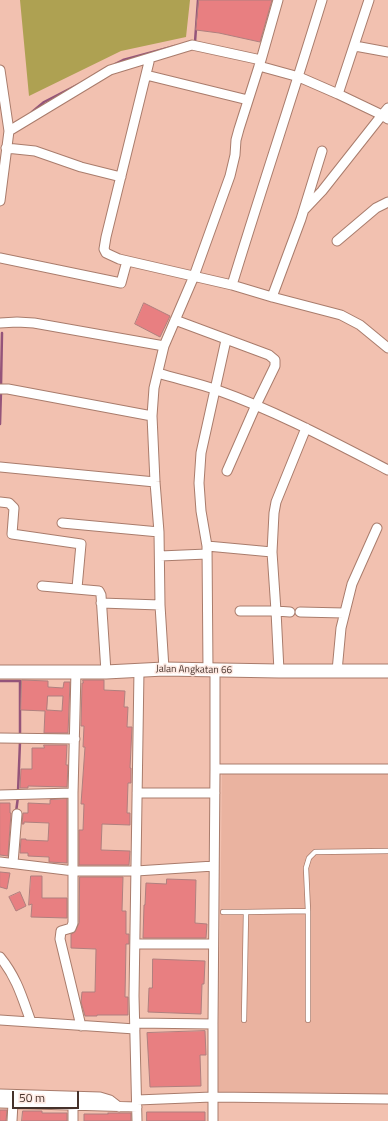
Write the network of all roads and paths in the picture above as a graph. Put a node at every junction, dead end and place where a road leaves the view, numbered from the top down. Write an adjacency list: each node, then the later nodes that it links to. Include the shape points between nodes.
1 (278, 0): 7 (street)
2 (322, 0): 10 (street)
3 (370, 0): 4 (street)
4 (355, 46): 5 (street); 11 (street)
5 (388, 52)
6 (149, 62): 9 (street)
7 (260, 63): 10 (street); 12 (street); 15 (street, via 192,46 110,70)
8 (0, 70): 13 (street)
9 (146, 75): 12 (street); 18 (street)
10 (299, 77): 11 (street); 26 (street)
11 (338, 94): 14 (street)
12 (248, 100): 25 (street, via 230,176)
13 (3, 110): 15 (street)
14 (386, 114): 21 (street)
15 (10, 130): 16 (street)
16 (10, 148): 18 (street, via 35,151 81,167); 19 (street)
17 (322, 151): 21 (street)
18 (121, 177): 24 (street, via 104,249 107,255)
19 (0, 201)
20 (388, 202): 22 (street, via 376,208)
21 (303, 211): 27 (street)
22 (337, 241)
23 (0, 258): 24 (street, via 121,283)
24 (127, 261): 25 (street)
25 (194, 276): 26 (street); 28 (street)
26 (232, 285): 27 (street)
27 (272, 297): 32 (street, via 350,319)
28 (175, 320): 30 (street); 31 (street)
29 (0, 323): 31 (street, via 34,323)
30 (226, 340): 35 (street); 36 (street, via 269,355 275,360 275,366)
31 (164, 346): 33 (street)
32 (388, 348)
33 (158, 374): 35 (street); 37 (street)
34 (3, 389): 37 (street)
35 (215, 389): 36 (street); 47 (street, via 200,452 201,511)
36 (256, 405): 38 (street); 41 (street)
37 (152, 416): 42 (street)
38 (306, 428): 40 (street); 48 (street, via 276,502 272,522)
39 (0, 467): 42 (street)
40 (388, 470)
41 (227, 471)
42 (155, 482): 46 (street)
43 (0, 502): 51 (street, via 9,503 14,508 12,534 81,544)
44 (62, 523): 46 (street)
45 (377, 528): 58 (street, via 352,584)
46 (159, 532): 49 (street)
47 (207, 550): 48 (street); 49 (street); 61 (street)
48 (272, 552): 55 (street)
49 (160, 556): 53 (street)
50 (42, 586): 51 (street)
51 (77, 588): 52 (street, via 99,591)
52 (101, 603): 53 (street); 67 (street)
53 (160, 605): 59 (street)
54 (240, 611): 55 (street)
55 (276, 612): 56 (street); 65 (street)
56 (290, 612)
57 (300, 612): 58 (street)
58 (344, 613): 62 (street)
59 (164, 669): 60 (street, Jalan Angkatan 66); 61 (street, Jalan Angkatan 66)
60 (139, 670): 67 (street, Jalan Angkatan 66); 73 (street)
61 (211, 670): 65 (street, Jalan Angkatan 66); 70 (street)
62 (338, 670): 63 (street, Jalan Angkatan 66); 65 (street, Jalan Angkatan 66)
63 (388, 670)
64 (76, 671): 66 (street, Jalan Angkatan 66); 67 (street, Jalan Angkatan 66); 69 (street)
65 (279, 671)
66 (0, 672)
67 (106, 672)
68 (0, 738): 69 (street)
69 (75, 739): 72 (street)
70 (215, 769): 71 (street); 74 (street)
71 (388, 769)
72 (73, 793): 75 (street); 81 (street)
73 (137, 793): 74 (street); 82 (street)
74 (215, 793): 80 (street)
75 (0, 795)
76 (17, 814): 79 (street)
77 (388, 851): 83 (lane, via 319,852 311,855 306,868)
78 (0, 862): 79 (street)
79 (13, 863): 81 (street)
80 (214, 866): 82 (street); 85 (street)
81 (74, 871): 82 (street); 94 (street, via 74,923 71,928 61,931 60,939)
82 (136, 871): 86 (street)
83 (308, 911): 84 (lane); 91 (lane)
84 (246, 912): 85 (lane); 90 (lane)
85 (218, 913): 87 (street)
86 (135, 944): 87 (street); 95 (street)
87 (213, 944): 93 (street)
88 (0, 957): 92 (street, via 11,970)
89 (0, 1020): 92 (street)
90 (244, 1020)
91 (308, 1020)
92 (31, 1022): 94 (street)
93 (213, 1024): 95 (street); 97 (street)
94 (81, 1026): 95 (street)
95 (135, 1026): 101 (street)
96 (0, 1094): 103 (street, via 100,1097 110,1100)
97 (212, 1097): 98 (street); 101 (street); 107 (street)
98 (388, 1099)
99 (0, 1103): 100 (street)
100 (13, 1103): 102 (street); 104 (street)
101 (137, 1104): 103 (street); 106 (street)
102 (73, 1105): 103 (street); 105 (street)
103 (119, 1107)
104 (12, 1121)
105 (73, 1121)
106 (136, 1121)
107 (213, 1121)

